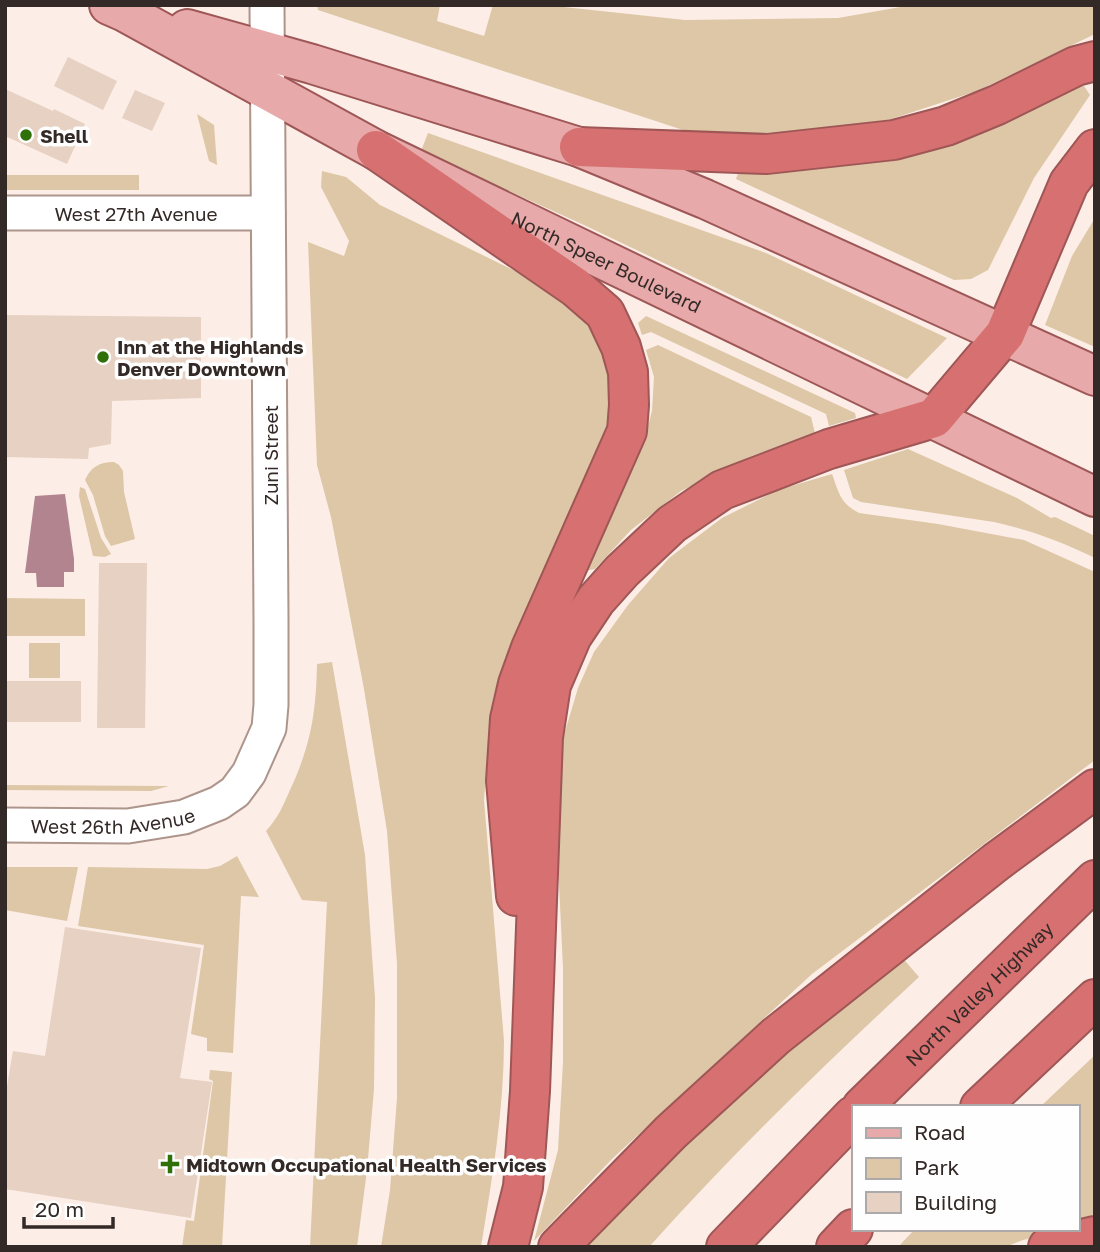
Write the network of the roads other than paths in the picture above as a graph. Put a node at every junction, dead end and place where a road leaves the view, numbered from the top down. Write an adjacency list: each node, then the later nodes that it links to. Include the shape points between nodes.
1 (267, 5): 3 (street, Zuni Street)
2 (117, 9): 3 (main road, North Speer Boulevard); 5 (main road, North Speer Boulevard)
3 (268, 51): 5 (street, Zuni Street); 6 (main road, North Speer Boulevard)
4 (1095, 61): 6 (highway, via 946,126 894,140 767,154)
5 (268, 90): 8 (main road, North Speer Boulevard); 10 (street, Zuni Street)
6 (579, 147): 11 (main road, North Speer Boulevard)
7 (1095, 149): 11 (highway, via 1069,183)
8 (376, 150): 13 (main road, North Speer Boulevard); 20 (highway, via 605,313 628,372 627,431 531,648 510,719 508,820)
9 (5, 213): 10 (street, West 27th Avenue)
10 (268, 213): 16 (street, Zuni Street, via 271,705 269,728 249,773 235,792)
11 (1004, 334): 12 (main road, North Speer Boulevard); 13 (highway)
12 (1095, 376)
13 (934, 418): 14 (main road, North Speer Boulevard); 20 (highway, via 829,449 723,490 672,524 622,570 572,636 551,685 543,737)
14 (1095, 497)
15 (1095, 789): 27 (highway, via 776,1036 671,1132)
16 (219, 803): 17 (street, West 26th Avenue, via 184,817 128,826)
17 (5, 825)
18 (1095, 880): 21 (highway, North Valley Highway)
19 (1095, 999): 22 (highway)
20 (533, 1030): 26 (highway, via 523,1187)
21 (864, 1105)
22 (982, 1105)
23 (852, 1117): 28 (highway)
24 (852, 1230): 29 (highway)
25 (1095, 1236): 30 (highway)
26 (508, 1247)
27 (558, 1247)
28 (726, 1247)
29 (836, 1247)
30 (1048, 1247)

